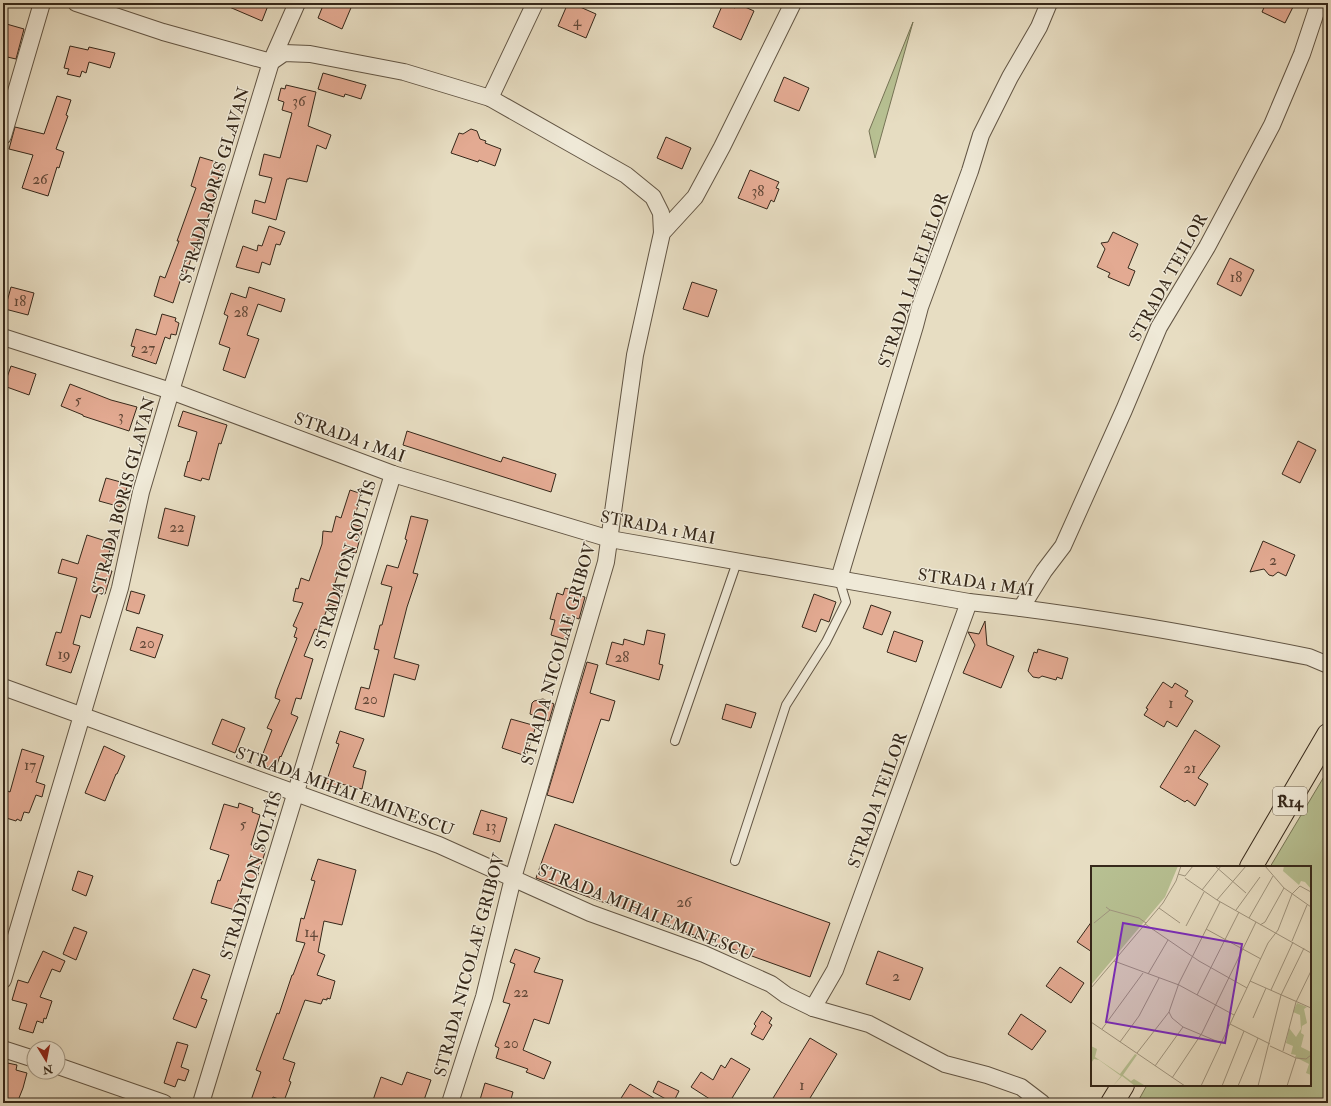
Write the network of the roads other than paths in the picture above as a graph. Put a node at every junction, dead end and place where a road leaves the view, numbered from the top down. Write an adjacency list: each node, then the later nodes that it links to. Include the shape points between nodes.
1 (42, 3): 10 (street)
2 (76, 3): 8 (street, via 163,32)
3 (297, 3): 8 (street, STRADA BORIS GLAVAN)
4 (535, 3): 9 (street)
5 (793, 3): 11 (street, STRADA NICOLAE GRIBOV, via 695,197)
6 (1049, 3): 17 (street, STRADA LALELELOR, via 1039,28 1010,77 981,135 920,307)
7 (1319, 3): 19 (street, STRADA TEILOR, via 1302,54 1272,125 1207,247 1159,327 1063,546 1044,570)
8 (271, 62): 9 (street, via 284,53 310,54 404,72); 13 (street, STRADA BORIS GLAVAN)
9 (490, 98): 11 (street, via 626,175 653,197 661,213)
10 (3, 136)
11 (662, 233): 15 (street, STRADA NICOLAE GRIBOV, via 634,354)
12 (3, 337): 13 (street, STRADA 1 MAI)
13 (171, 391): 14 (street, STRADA 1 MAI); 22 (street, STRADA BORIS GLAVAN, via 141,492 120,588)
14 (393, 474): 15 (street, STRADA 1 MAI); 25 (street, STRADA ION SOLTÎS)
15 (610, 539): 16 (street, STRADA 1 MAI); 28 (street, STRADA NICOLAE GRIBOV, via 606,562)
16 (737, 562): 17 (street, STRADA 1 MAI); 24 (lane)
17 (839, 579): 18 (street, STRADA 1 MAI); 26 (lane, via 846,602 826,642 786,705)
18 (969, 602): 19 (street, STRADA 1 MAI); 30 (street, STRADA TEILOR, via 835,970)
19 (1021, 608): 20 (street, STRADA 1 MAI, via 1185,633 1309,657)
20 (1328, 665)
21 (3, 687): 22 (street, STRADA MIHAI EMINESCU)
22 (82, 715): 25 (street, STRADA MIHAI EMINESCU); 29 (street, STRADA BORIS GLAVAN)
23 (1328, 736): 27 (main road, R14)
24 (675, 741)
25 (296, 793): 28 (street, STRADA MIHAI EMINESCU, via 439,845); 36 (street, STRADA ION SOLTÎS)
26 (735, 861)
27 (1251, 866)
28 (513, 878): 30 (street, STRADA MIHAI EMINESCU, via 590,913 704,954 771,984 786,995); 37 (street, STRADA NICOLAE GRIBOV, via 484,997)
29 (3, 980)
30 (813, 1008): 38 (street, STRADA MIHAI EMINESCU, via 869,1024 945,1064 987,1074 1021,1087)
31 (3, 1048): 32 (street)
32 (26, 1056)
33 (66, 1069): 35 (street)
34 (1122, 1086): 39 (main road)
35 (164, 1103)
36 (201, 1103)
37 (450, 1103)
38 (1042, 1103)
39 (1112, 1103)

